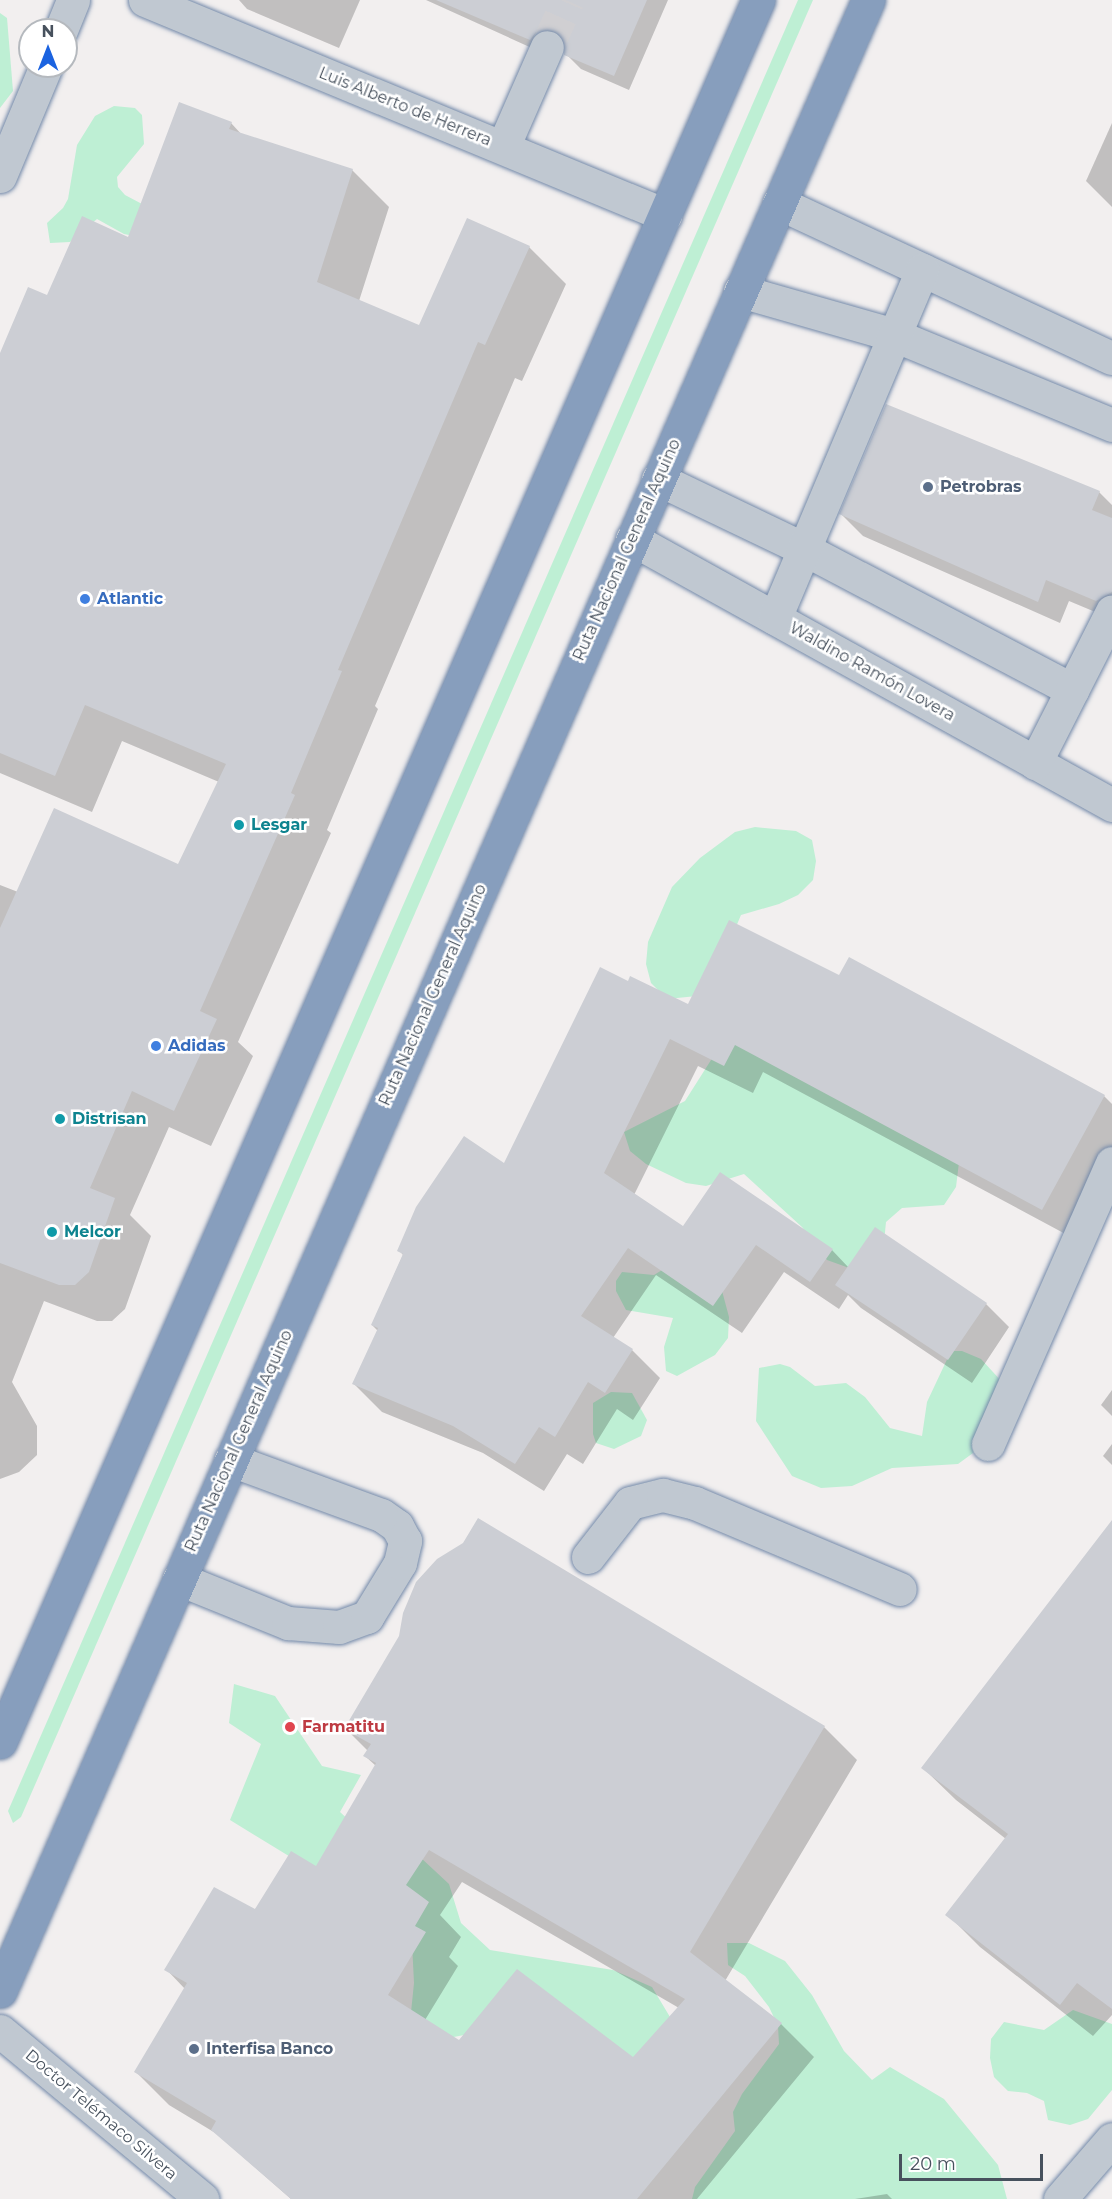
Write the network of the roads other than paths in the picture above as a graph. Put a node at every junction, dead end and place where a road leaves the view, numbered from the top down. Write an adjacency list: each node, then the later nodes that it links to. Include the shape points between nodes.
1 (73, 0): 5 (street)
2 (145, 0): 8 (street, Luis Alberto de Herrera)
3 (758, 0): 11 (highway)
4 (868, 0): 10 (highway, Ruta Nacional General Aquino)
5 (66, 18)
6 (547, 47): 8 (street)
7 (41, 78): 9 (street)
8 (503, 147): 11 (street, Luis Alberto de Herrera)
9 (0, 176)
10 (779, 203): 12 (street); 13 (highway, Ruta Nacional General Aquino)
11 (665, 215): 31 (highway)
12 (922, 270): 14 (street); 15 (street)
13 (740, 291): 14 (street); 17 (highway, Ruta Nacional General Aquino)
14 (894, 335): 16 (street); 19 (street)
15 (1112, 358)
16 (1112, 425)
17 (658, 479): 18 (highway, Ruta Nacional General Aquino); 19 (street)
18 (632, 539): 21 (street, Waldino Ramón Lovera); 27 (highway, Ruta Nacional General Aquino)
19 (804, 549): 21 (street); 22 (street)
20 (1112, 611): 22 (street)
21 (775, 618): 23 (street, Waldino Ramón Lovera)
22 (1072, 690): 23 (street)
23 (1035, 763): 24 (street, Waldino Ramón Lovera)
24 (1112, 806)
25 (1112, 1163): 26 (street)
26 (988, 1444)
27 (231, 1460): 29 (highway, Ruta Nacional General Aquino); 29 (street, via 381,1515 398,1526 405,1541 400,1563 367,1617 339,1627 288,1623)
28 (588, 1557): 30 (street, via 630,1503 663,1495 695,1503)
29 (179, 1579): 32 (highway, Ruta Nacional General Aquino)
30 (900, 1589)
31 (0, 1742)
32 (0, 1991)
33 (0, 2031): 35 (street, Doctor Telémaco Silvera)
34 (1112, 2139): 36 (street)
35 (202, 2199)
36 (1060, 2199)

